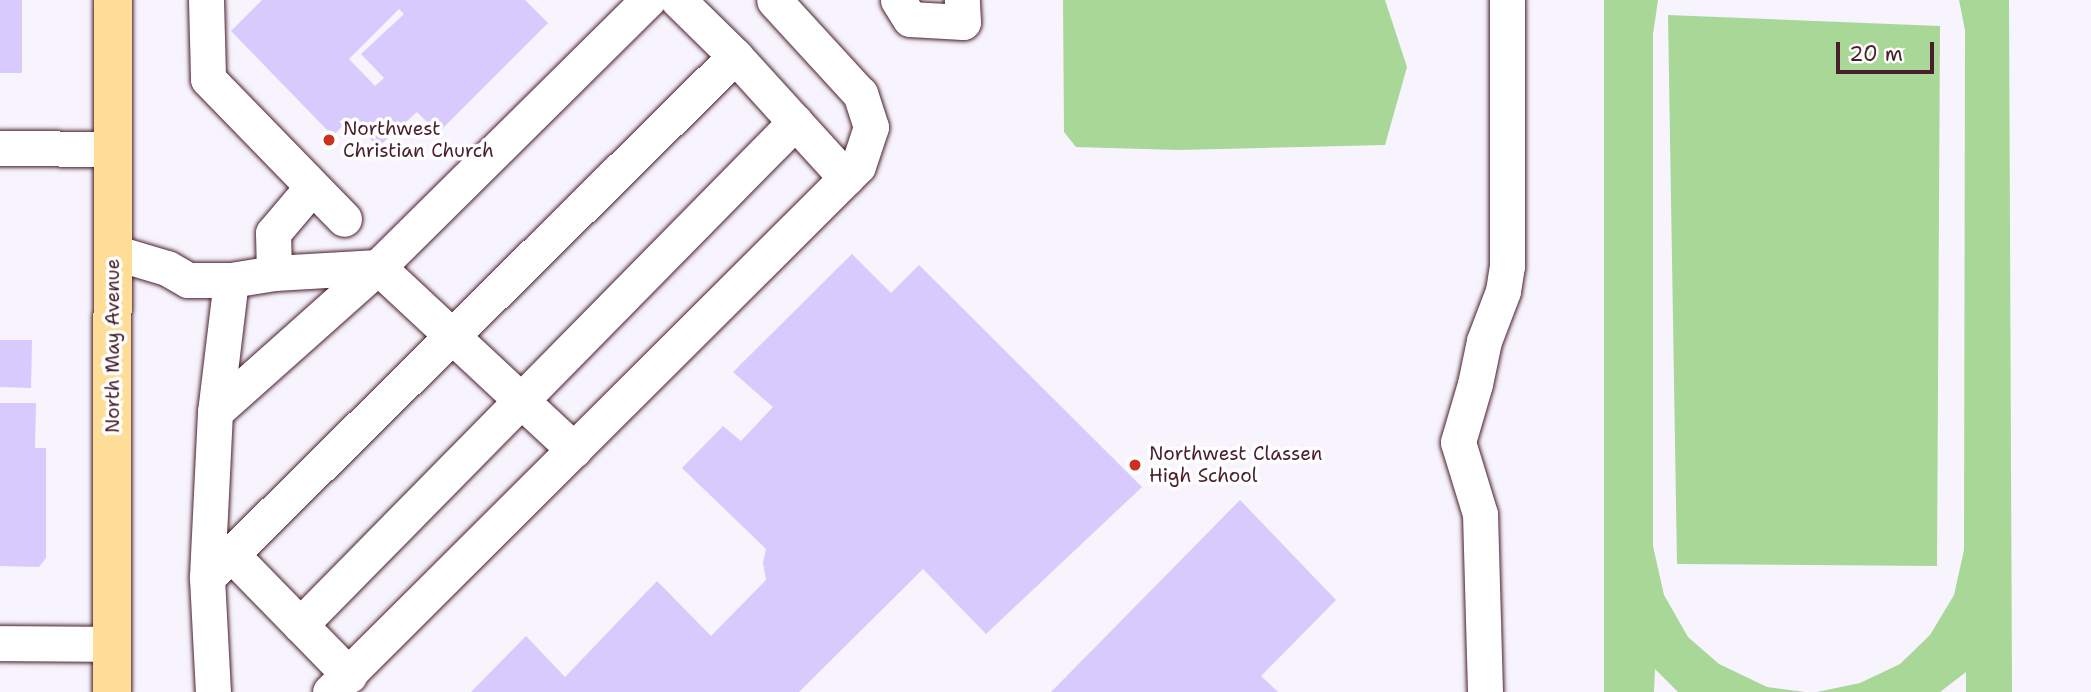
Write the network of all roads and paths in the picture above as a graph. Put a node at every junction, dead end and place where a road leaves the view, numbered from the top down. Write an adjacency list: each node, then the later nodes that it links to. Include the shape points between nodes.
1 (113, 0): 12 (main road, North May Avenue)
2 (206, 0): 14 (street, via 208,79)
3 (648, 0): 17 (street)
4 (678, 0): 9 (street)
5 (774, 0): 13 (street, via 860,94 871,127 858,166)
6 (898, 0): 7 (street, via 910,19 963,22)
7 (962, 0)
8 (1507, 0): 31 (street, via 1507,266 1458,442 1480,514)
9 (735, 56): 10 (street); 20 (street)
10 (795, 122): 13 (street); 21 (street)
11 (0, 148): 12 (street)
12 (113, 149): 16 (main road, North May Avenue)
13 (845, 178): 23 (street)
14 (312, 187): 15 (street); 18 (street, via 273,233)
15 (344, 219)
16 (113, 253): 19 (street, via 167,268 188,280); 27 (main road, North May Avenue)
17 (378, 267): 18 (street); 20 (street); 22 (street)
18 (274, 273): 19 (street)
19 (231, 280): 22 (street)
20 (452, 336): 21 (street); 24 (street)
21 (520, 400): 23 (street); 25 (street)
22 (215, 412): 24 (street)
23 (573, 450): 28 (street)
24 (219, 567): 25 (street); 30 (street)
25 (300, 625): 28 (street)
26 (0, 643): 27 (street)
27 (111, 644): 29 (main road, North May Avenue)
28 (340, 683)
29 (111, 692)
30 (213, 692)
31 (1485, 692)

